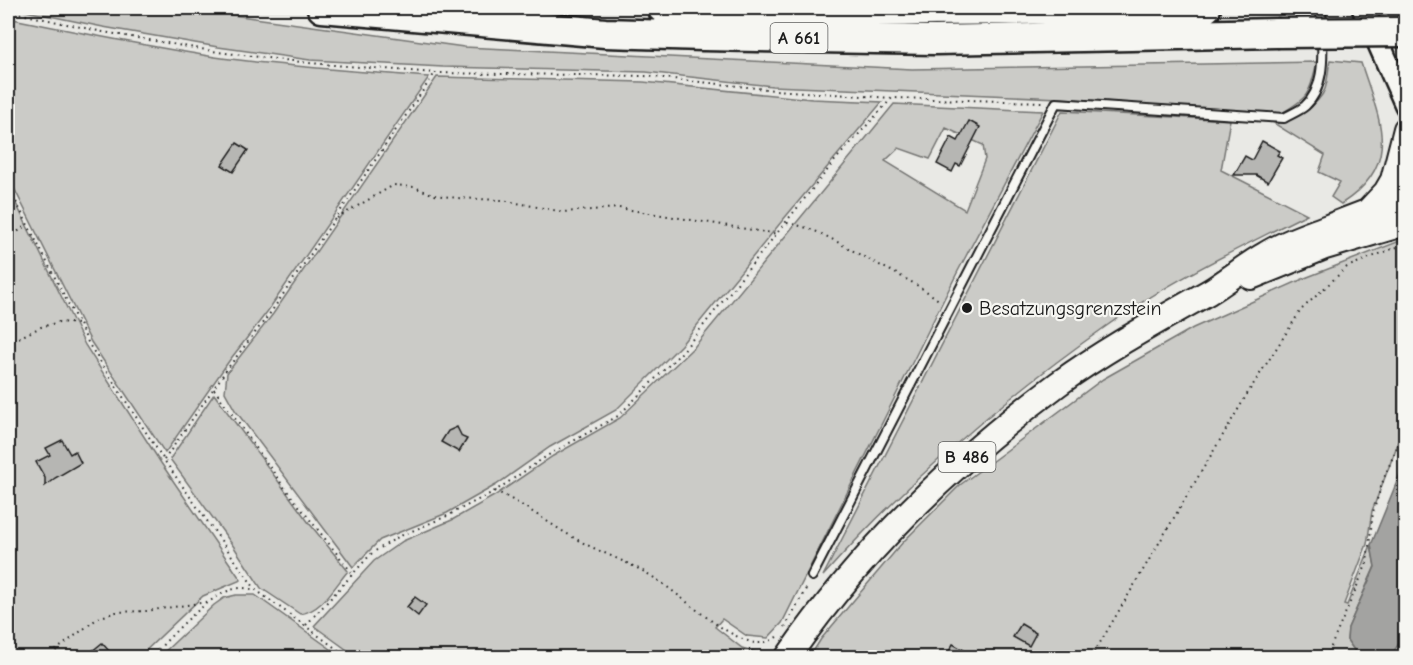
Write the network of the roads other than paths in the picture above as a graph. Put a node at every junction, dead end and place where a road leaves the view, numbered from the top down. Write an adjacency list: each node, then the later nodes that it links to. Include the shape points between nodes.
1 (322, 8): 6 (highway, A 661, bridge, via 605,33 726,36 935,39)
2 (662, 8): 3 (highway, A 661, via 928,12)
3 (1206, 8)
4 (1321, 8): 13 (lane, via 1323,62 1316,89 1306,105 1284,118 1056,103)
5 (1363, 8): 7 (main road)
6 (1406, 32)
7 (1406, 105)
8 (1406, 129): 10 (main road, via 1393,180)
9 (1406, 199): 10 (main road, B 486)
10 (1368, 211): 12 (main road, B 486, via 1282,245)
11 (1406, 223): 12 (main road, B 486, via 1325,247)
12 (1212, 290): 14 (main road, B 486, via 1059,384 949,472 882,538 826,603)
13 (812, 576)
14 (787, 657)

